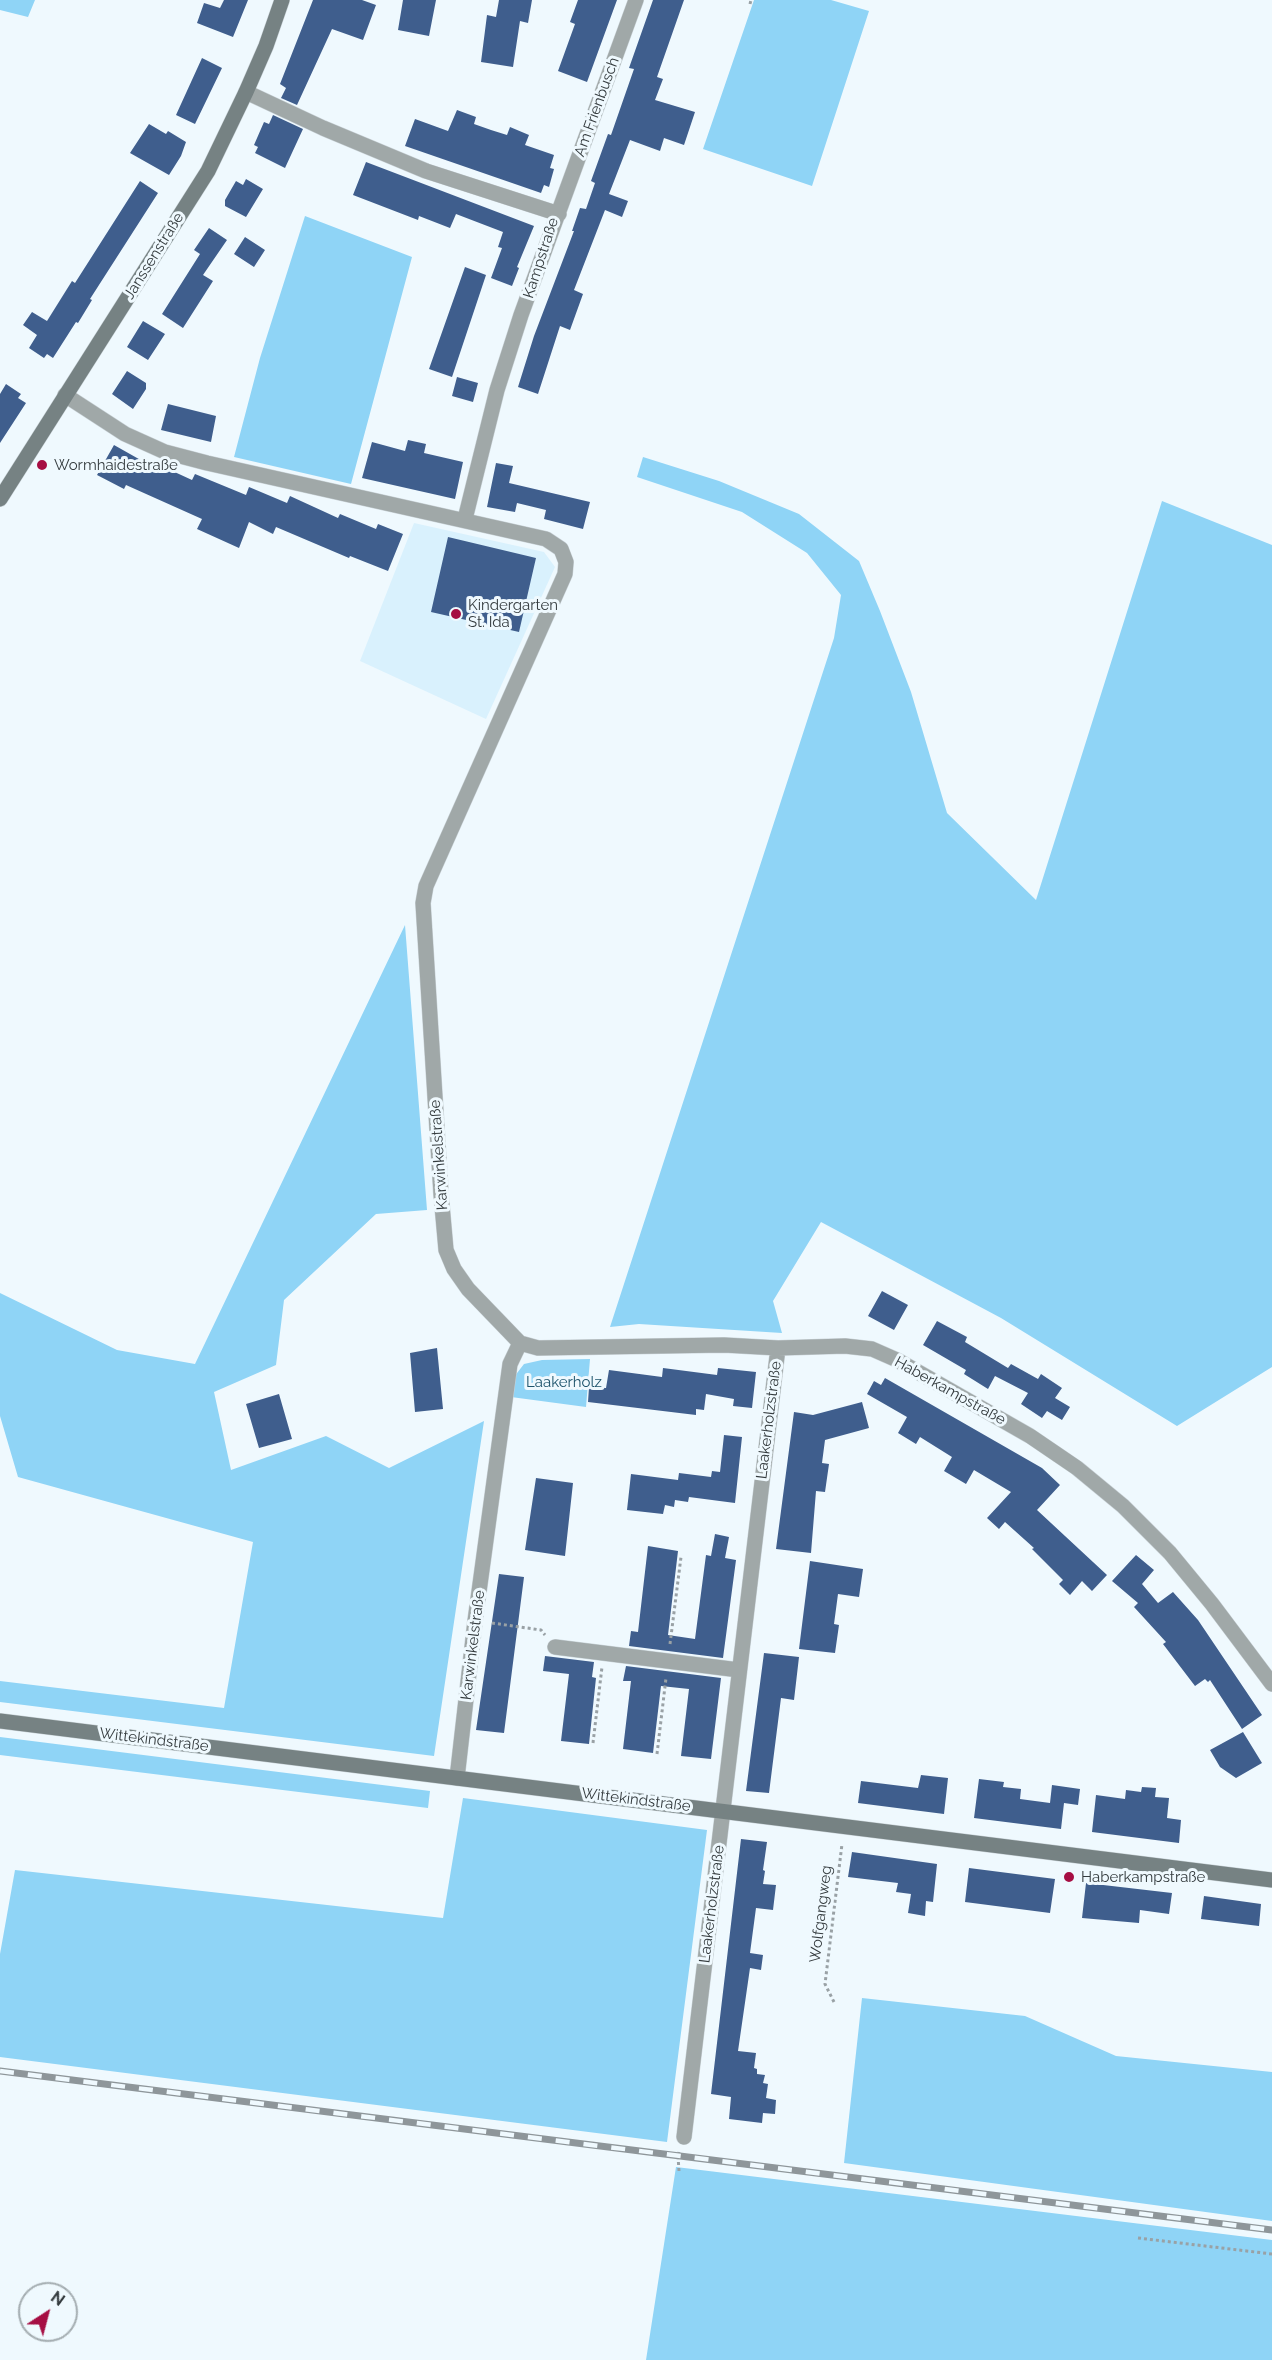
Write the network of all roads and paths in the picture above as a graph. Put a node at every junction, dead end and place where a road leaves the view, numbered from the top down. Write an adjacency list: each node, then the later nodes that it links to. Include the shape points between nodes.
1 (282, 0): 3 (main road, Janssenstraße)
2 (636, 0): 4 (street, Am Frienbusch)
3 (246, 92): 4 (street, Kampstraße, via 426,171); 5 (main road, Janssenstraße, via 208,171)
4 (559, 214): 7 (street, Kampstraße, via 497,390)
5 (65, 395): 6 (main road, Janssenstraße); 7 (street, via 125,434 165,452)
6 (0, 499)
7 (465, 519): 8 (street, Karwinkelstraße, via 546,539 561,549 566,562 565,574 429,879 423,903 447,1250 468,1289)
8 (520, 1343): 9 (street, Haberkampstraße, via 538,1348); 10 (street, Karwinkelstraße, via 510,1365)
9 (778, 1348): 13 (street, Laakerholzstraße); 14 (street, Haberkampstraße, via 872,1349 1030,1436 1124,1506 1170,1553)
10 (475, 1621): 11 (path, via 542,1630); 17 (street, Karwinkelstraße)
11 (555, 1647): 12 (street)
12 (604, 1654): 13 (street); 16 (path)
13 (739, 1670): 18 (street, Laakerholzstraße)
14 (1272, 1684)
15 (0, 1721): 17 (main road, Wittekindstraße)
16 (593, 1743)
17 (457, 1778): 18 (main road, Wittekindstraße)
18 (723, 1811): 19 (main road, Wittekindstraße); 22 (street, Laakerholzstraße)
19 (847, 1828): 20 (main road, Wittekindstraße); 21 (path, Wolfgangweg, via 825,1984)
20 (1272, 1881)
21 (834, 2002)
22 (684, 2137)
23 (1138, 2238): 24 (path)
24 (1272, 2254)

